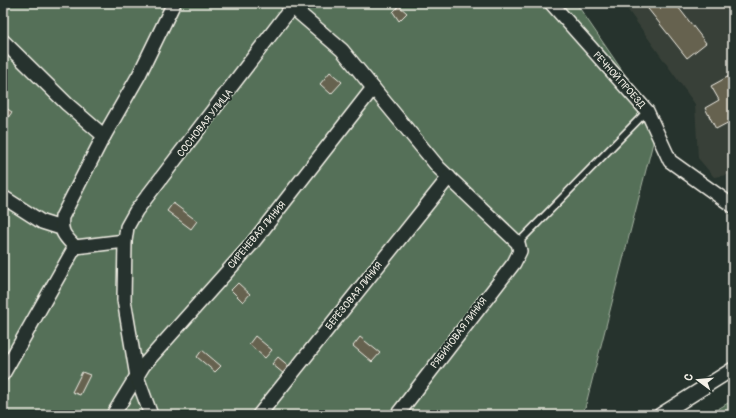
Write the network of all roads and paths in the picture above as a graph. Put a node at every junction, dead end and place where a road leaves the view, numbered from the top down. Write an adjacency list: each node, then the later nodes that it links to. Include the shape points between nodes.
1 (552, 3): 6 (street, РЕЧНОЙ ПРОЕЗД)
2 (168, 5): 7 (street, via 139,75)
3 (293, 5): 5 (street, via 342,50); 12 (street, СОСНОВАЯ УЛИЦА, via 136,211 127,227)
4 (3, 41): 7 (street, via 67,104)
5 (373, 88): 8 (street, via 439,168); 17 (street, СИРЕНЕВАЯ ЛИНИЯ, via 250,246 152,355)
6 (647, 111): 10 (street, РЕЧНОЙ ПРОЕЗД, via 670,161); 14 (lane)
7 (104, 136): 11 (street, via 62,217)
8 (449, 176): 14 (street); 20 (street, БЕРЁЗОВАЯ ЛИНИЯ)
9 (3, 197): 11 (street, via 42,222)
10 (733, 206)
11 (61, 228): 13 (street, via 65,237)
12 (124, 241): 13 (street); 17 (street, СОСНОВАЯ УЛИЦА, via 124,300)
13 (75, 247): 15 (street)
14 (519, 247): 21 (street, РЯБИНОВАЯ ЛИНИЯ, via 514,263)
15 (4, 369)
16 (733, 369): 22 (street)
17 (137, 377): 18 (street, СИРЕНЕВАЯ ЛИНИЯ); 19 (street, СОСНОВАЯ УЛИЦА)
18 (113, 415)
19 (151, 415)
20 (259, 415)
21 (397, 415)
22 (660, 415)

